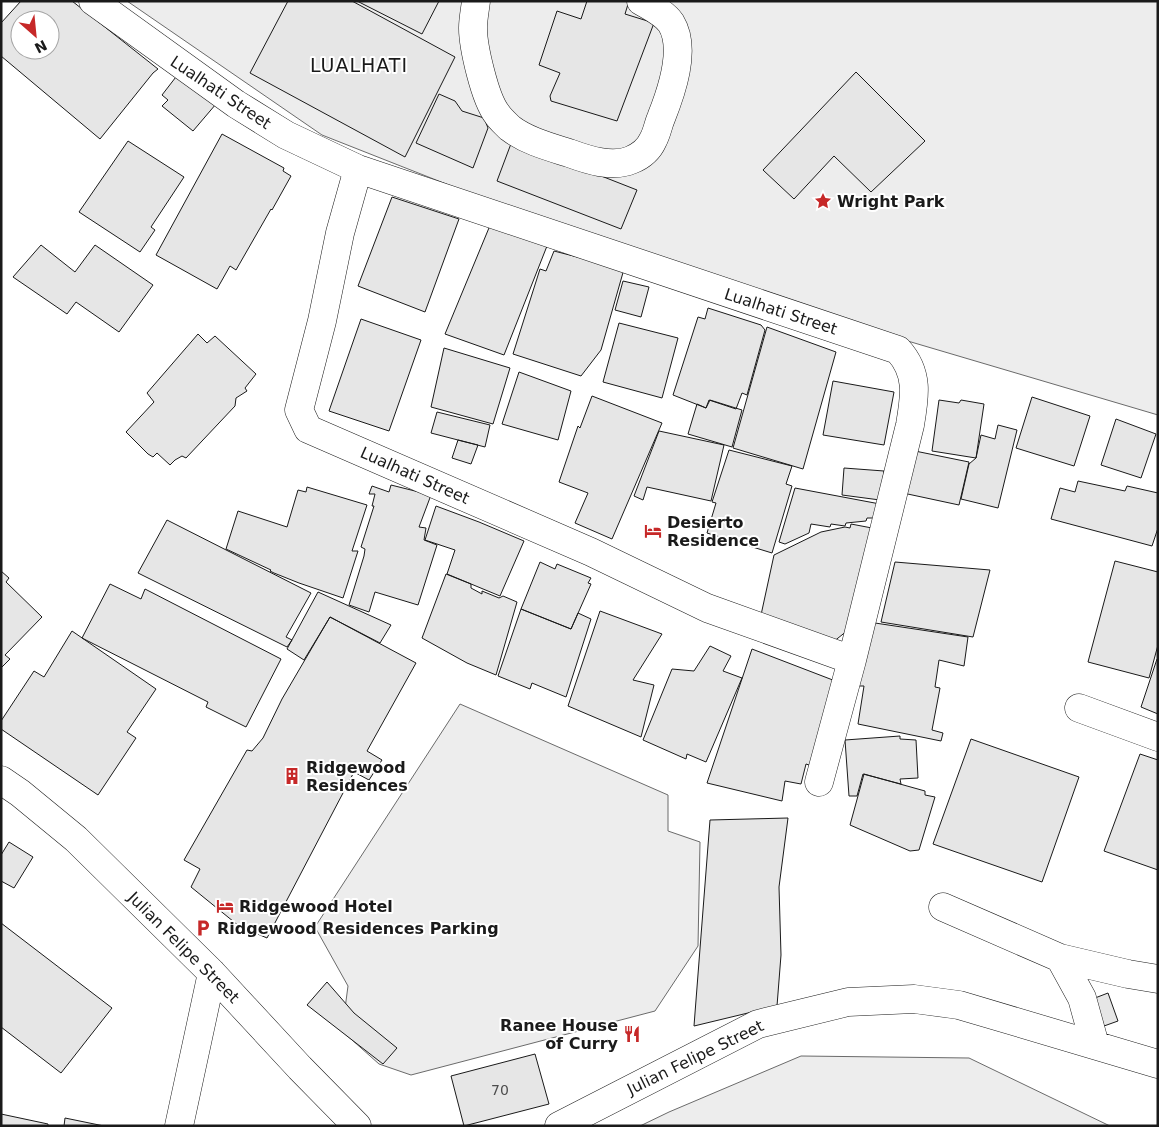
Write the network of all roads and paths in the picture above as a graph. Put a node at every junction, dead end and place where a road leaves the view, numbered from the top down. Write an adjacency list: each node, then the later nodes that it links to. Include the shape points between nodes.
1 (92, 1): 4 (street, Lualhati Street, via 236,104 286,135)
2 (476, 1): 3 (street, via 473,28 476,55 496,114 510,128 540,143 576,156 619,164 644,153 653,140 668,99 678,57 671,24 660,12)
3 (641, 1)
4 (358, 169): 5 (street, Lualhati Street, via 299,410 308,430 591,552 707,608); 5 (street, Lualhati Street, via 898,350 914,376 914,403)
5 (852, 660): 9 (street, Lualhati Street)
6 (1079, 708): 7 (street)
7 (1158, 737)
8 (1, 780): 12 (street, Julian Felipe Street, via 76,839)
9 (819, 782)
10 (943, 907): 11 (street)
11 (1060, 958): 13 (street); 14 (street, via 1082,998)
12 (212, 974): 16 (street); 17 (street, Julian Felipe Street)
13 (1158, 979)
14 (1095, 1045): 15 (street, Julian Felipe Street); 18 (street, Julian Felipe Street, via 959,1006 914,998 848,1002 758,1024)
15 (1158, 1064)
16 (179, 1126)
17 (357, 1126)
18 (559, 1126)

